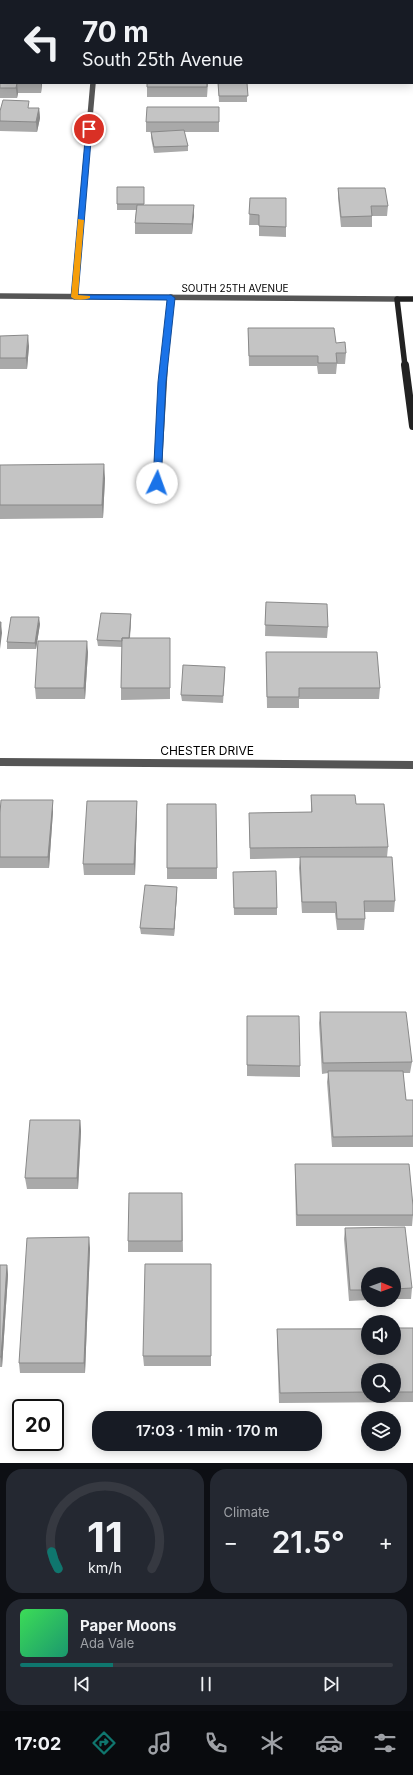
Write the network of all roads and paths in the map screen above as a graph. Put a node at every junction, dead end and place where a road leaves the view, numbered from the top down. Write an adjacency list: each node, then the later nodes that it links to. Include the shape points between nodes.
1 (93, 84): 3 (street)
2 (0, 296): 3 (street, SOUTH 25TH AVENUE)
3 (74, 297): 4 (street, SOUTH 25TH AVENUE)
4 (171, 298): 5 (street, SOUTH 25TH AVENUE); 8 (street, via 162,382)
5 (397, 299): 6 (street); 7 (street)
6 (413, 299)
7 (413, 426)
8 (157, 483)
9 (0, 762): 10 (street, CHESTER DRIVE)
10 (413, 764)

